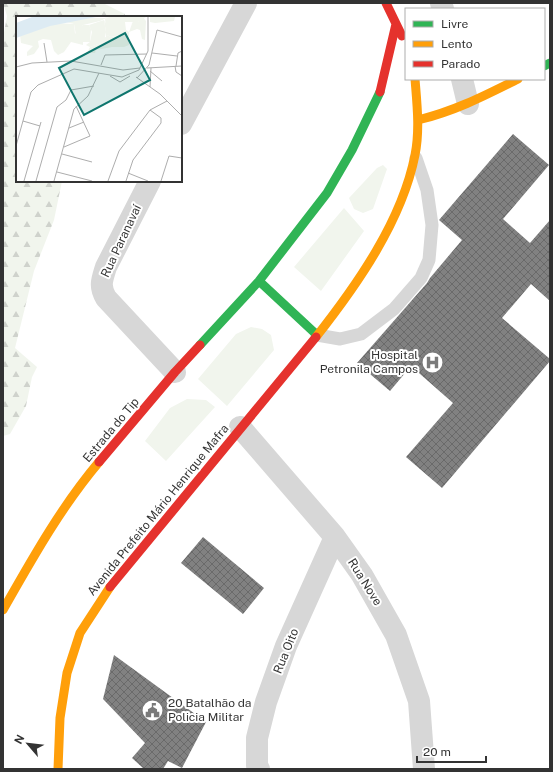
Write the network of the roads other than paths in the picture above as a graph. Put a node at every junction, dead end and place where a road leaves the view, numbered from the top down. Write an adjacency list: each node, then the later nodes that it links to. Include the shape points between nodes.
1 (246, 3): 10 (street)
2 (386, 3): 3 (street)
3 (396, 24): 4 (street); 13 (street, Estrada do Tip, via 380,93 352,150 327,193)
4 (405, 40)
5 (415, 80): 9 (street, Avenida Prefeito Mário Henrique Mafra)
6 (462, 80): 8 (street)
7 (516, 80): 8 (street)
8 (468, 104): 9 (street)
9 (418, 120): 11 (street, Avenida Prefeito Mário Henrique Mafra)
10 (182, 122)
11 (414, 154): 14 (street, Avenida Prefeito Mário Henrique Mafra, via 406,187 387,232 362,275); 14 (lane, via 427,190 432,225 429,260 421,278 394,310 361,334 340,339)
12 (149, 182): 15 (street, Rua Paranavaí, via 106,267 102,290 106,298)
13 (259, 281): 14 (street); 15 (street, Estrada do Tip)
14 (317, 335): 16 (street, Avenida Prefeito Mário Henrique Mafra)
15 (175, 372): 18 (street, Estrada do Tip, via 83,481 36,552)
16 (240, 427): 17 (street, Rua Nove); 19 (street, Avenida Prefeito Mário Henrique Mafra, via 108,589 80,633 67,672 60,718)
17 (335, 538): 20 (street, Rua Oito, via 286,646 266,702 257,738); 21 (street, Rua Nove, via 362,575 396,635 419,701)
18 (3, 610)
19 (58, 769)
20 (259, 769)
21 (424, 769)

